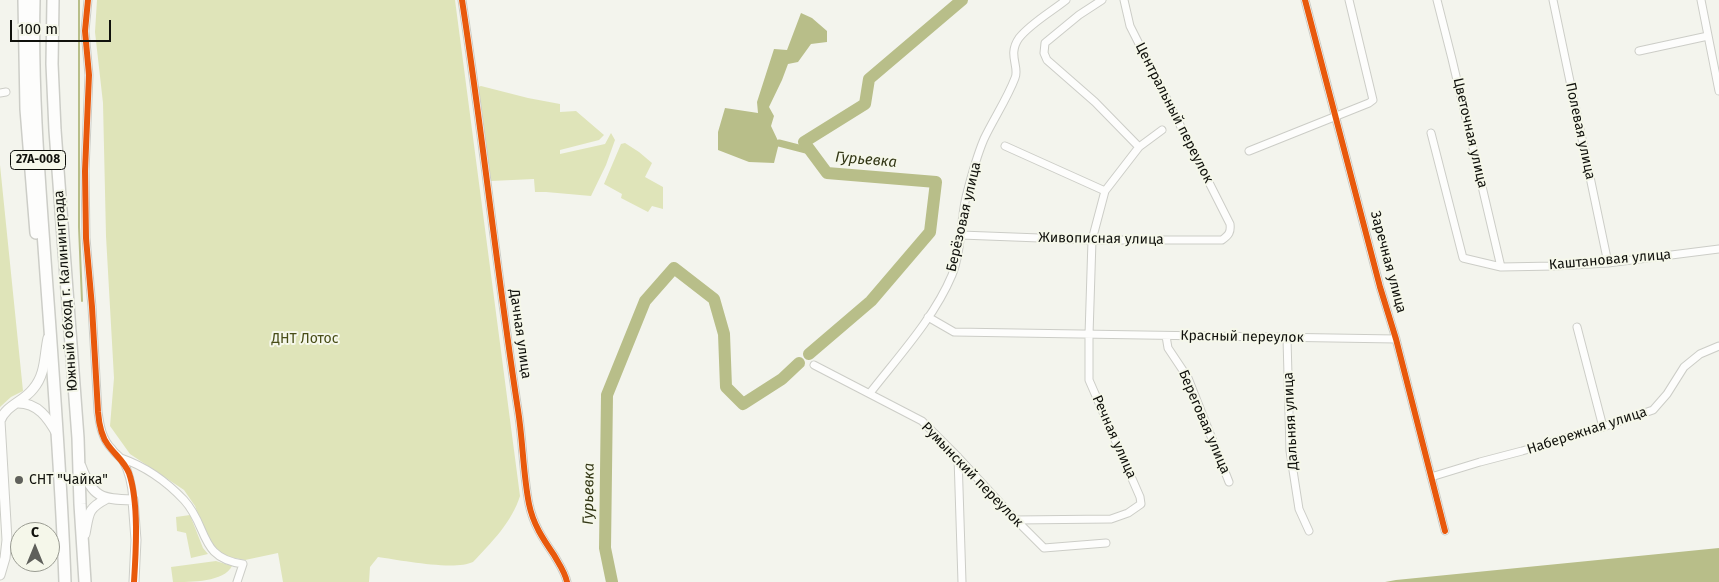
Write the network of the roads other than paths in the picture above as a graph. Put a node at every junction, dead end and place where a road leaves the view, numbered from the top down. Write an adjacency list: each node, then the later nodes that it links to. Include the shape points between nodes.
1 (24, 0): 31 (highway, via 29,158)
2 (34, 0): 31 (highway, Южный обход г. Калининграда / 27А-008, via 34,96)
3 (54, 0): 46 (highway, Южный обход г. Калининграда / 27А-008, via 55,130)
4 (88, 0): 44 (street, via 85,31 89,76 86,238 98,412 105,439)
5 (462, 0): 61 (street, Дачная улица, via 528,502 539,532)
6 (1066, 0): 25 (street, Берёзовая улица, via 1018,39 1012,56 1017,75 973,168)
7 (1102, 0): 21 (street, via 1045,43 1044,53 1047,60)
8 (1124, 0): 24 (street, Центральный переулок, via 1130,26)
9 (1305, 0): 17 (street, Заречная улица)
10 (1349, 0): 17 (street, via 1373,100)
11 (1437, 0): 29 (street, Цветочная улица)
12 (1553, 0): 28 (street, Полевая улица)
13 (1701, 0): 14 (street)
14 (1708, 36): 15 (street); 16 (street)
15 (1639, 51)
16 (1719, 91)
17 (1337, 115): 22 (street); 37 (street, Заречная улица)
18 (1162, 130): 21 (street, Центральный переулок)
19 (1431, 133): 29 (street, Каштановая улица, via 1463,258)
20 (1005, 146): 23 (street)
21 (1139, 147): 23 (street, Центральный переулок)
22 (1249, 151)
23 (1105, 191): 26 (street, Центральный переулок)
24 (1230, 224): 26 (street, Живописная улица, via 1229,235 1222,240)
25 (961, 235): 26 (street, Живописная улица); 30 (street, Берёзовая улица, via 953,273)
26 (1092, 240): 34 (street, Речная улица)
27 (1719, 250): 28 (street, Каштановая улица)
28 (1608, 263): 29 (street, Каштановая улица)
29 (1501, 267)
30 (928, 317): 34 (street, Красный переулок, via 954,332); 40 (street, Берёзовая улица)
31 (49, 319): 33 (highway, Южный обход г. Калининграда / 27А-008)
32 (1577, 327): 42 (street)
33 (50, 332): 41 (street, via 42,375 33,390); 43 (highway, Южный обход г. Калининграда / 27А-008)
34 (1089, 335): 35 (street, Красный переулок); 51 (street, Речная улица, via 1089,380 1141,504 1111,519)
35 (1166, 336): 36 (street, Красный переулок); 48 (street, Береговая улица, via 1168,348 1188,378)
36 (1287, 338): 37 (street, Красный переулок); 52 (street, Дальняя улица, via 1290,451 1299,509)
37 (1396, 339): 47 (street, Заречная улица)
38 (1719, 346): 42 (street, Набережная улица, via 1700,354 1684,367 1653,410)
39 (814, 364): 40 (street, Румынский переулок)
40 (870, 394): 45 (street, Румынский переулок, via 922,421)
41 (18, 403): 43 (street, via 40,411); 56 (street, via 8,408 0,421 7,540)
42 (1603, 427): 47 (street, Набережная улица)
43 (58, 435): 57 (highway, Южный обход г. Калининграда / 27А-008)
44 (120, 457): 50 (street, via 130,478); 60 (street, via 149,472 186,501 213,553 243,564)
45 (958, 457): 51 (street, Румынский переулок); 62 (street)
46 (78, 461): 49 (street, via 90,486); 55 (highway, Южный обход г. Калининграда / 27А-008)
47 (1431, 477): 53 (street, Заречная улица)
48 (1229, 482)
49 (106, 499): 50 (street); 55 (street, via 90,512)
50 (133, 500): 59 (street, via 136,540)
51 (1016, 520): 54 (street, Румынский переулок, via 1044,548)
52 (1309, 531)
53 (1445, 531)
54 (1106, 543)
55 (82, 545): 58 (highway, Южный обход г. Калининграда / 27А-008)
56 (0, 575)
57 (65, 582)
58 (85, 582)
59 (134, 582)
60 (237, 582)
61 (567, 582)
62 (962, 582)

